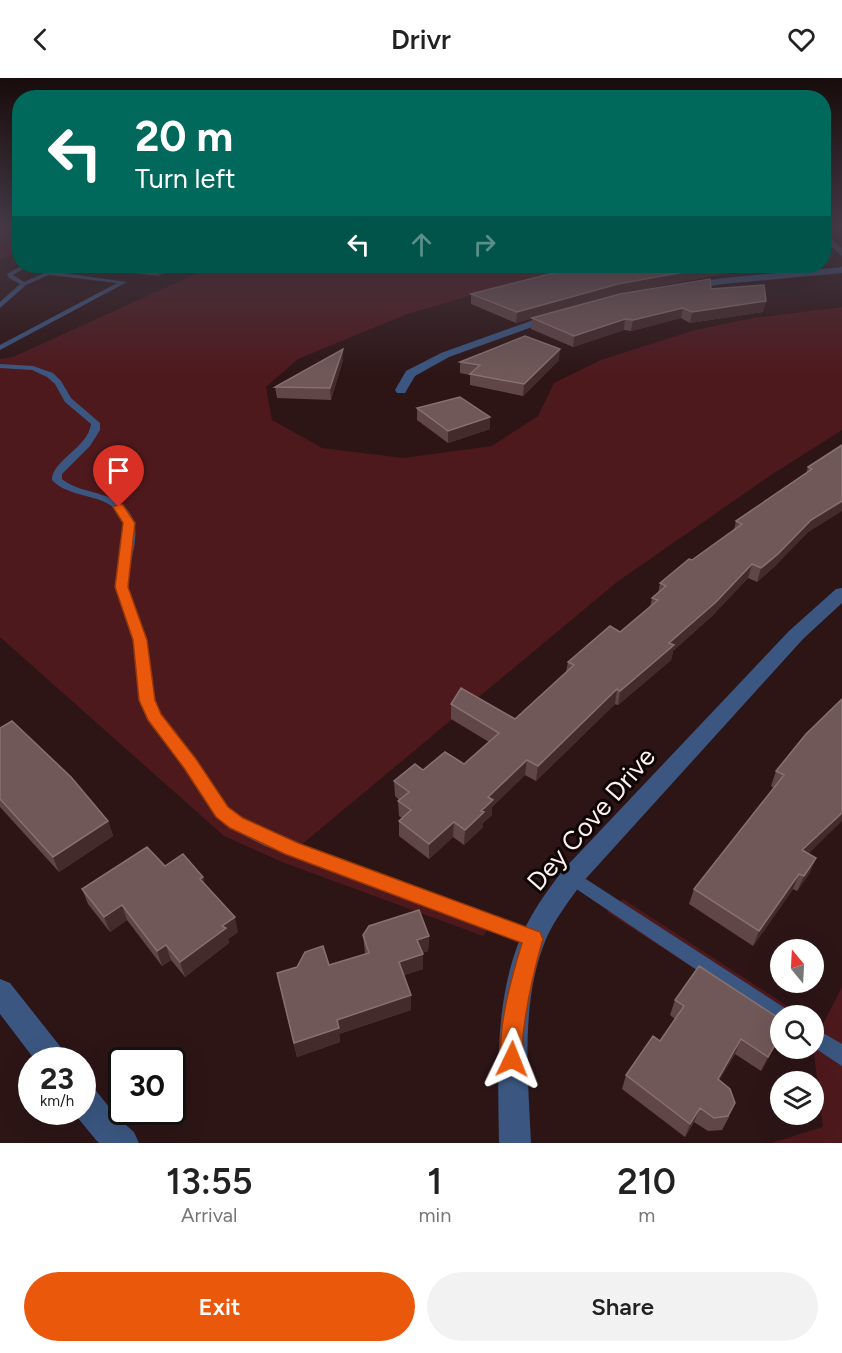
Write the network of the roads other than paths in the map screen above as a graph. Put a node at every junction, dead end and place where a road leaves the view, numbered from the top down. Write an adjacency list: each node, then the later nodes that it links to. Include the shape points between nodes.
1 (10, 276): 5 (lane)
2 (42, 276): 5 (lane)
3 (70, 276): 9 (lane, via 123,282)
4 (774, 276): 6 (street)
5 (24, 284): 7 (lane)
6 (676, 289)
7 (0, 306)
8 (564, 313): 11 (street, via 445,355 410,374)
9 (0, 348)
10 (0, 366): 14 (lane, via 33,368 50,375 68,400 96,423 88,441 57,474 57,480 71,490 110,501 126,516 129,534 122,587 140,640 147,700 154,717 222,812 271,841)
11 (401, 390)
12 (842, 593): 13 (street, Dey Cove Drive, via 796,635)
13 (572, 877): 14 (street, Dey Cove Drive); 16 (lane)
14 (533, 939): 22 (street, Dey Cove Drive, via 512,1038)
15 (0, 992): 18 (street)
16 (770, 1008)
17 (824, 1044): 19 (lane)
18 (43, 1047)
19 (842, 1056)
20 (96, 1117): 21 (street)
21 (123, 1143)
22 (515, 1143)

